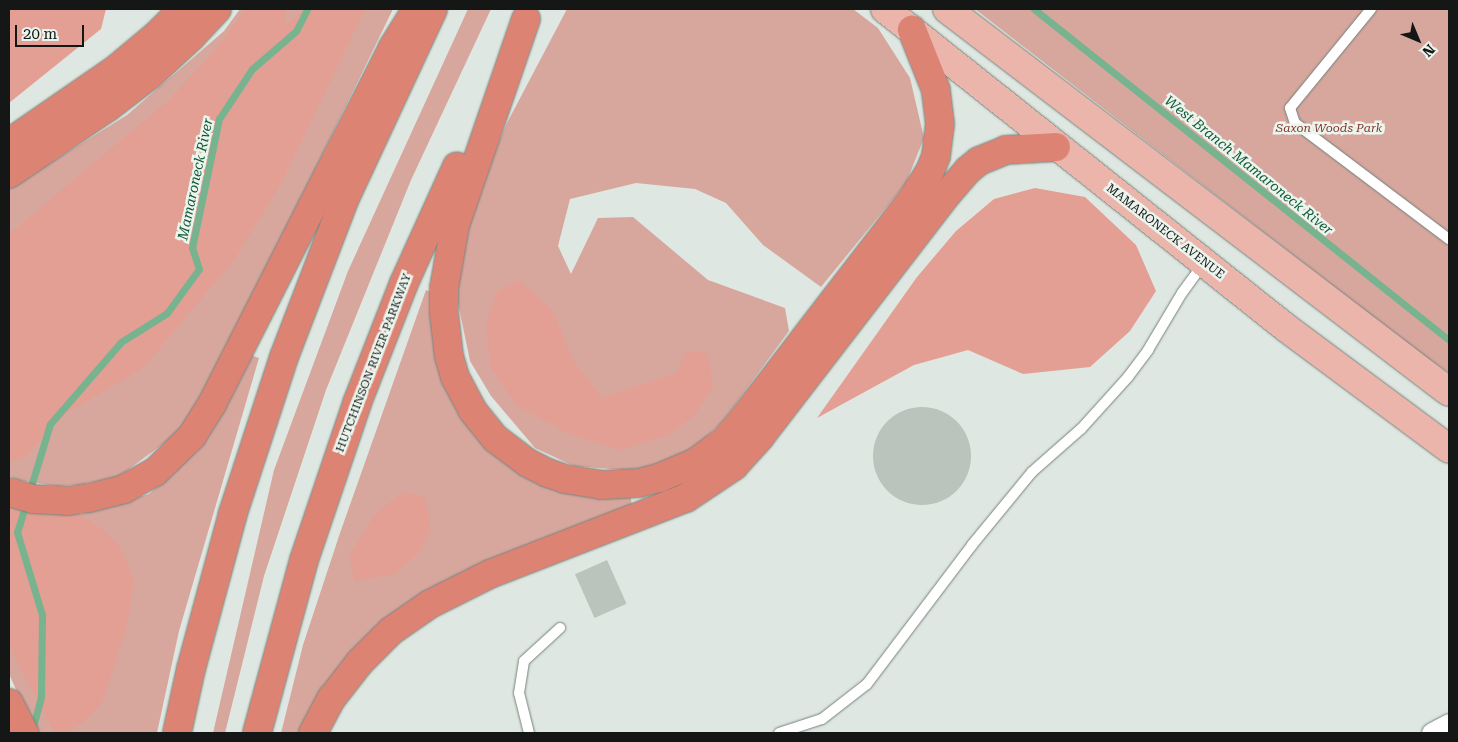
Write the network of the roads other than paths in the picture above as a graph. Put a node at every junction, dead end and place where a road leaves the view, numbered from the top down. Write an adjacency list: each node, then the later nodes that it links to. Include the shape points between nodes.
1 (183, 9): 10 (highway, via 115,70)
2 (217, 9): 12 (highway, via 150,75)
3 (417, 9): 17 (highway, via 392,47 201,423 180,450 155,472 124,489 80,499 46,500)
4 (433, 9): 21 (highway, via 345,198 284,356 233,513)
5 (885, 9): 9 (main road, MAMARONECK AVENUE)
6 (947, 9): 15 (main road)
7 (1371, 9): 13 (lane, via 1290,108 1295,123)
8 (529, 14): 9 (highway, via 455,225 444,288 448,349 464,395 496,439 548,472 565,479 601,485 639,483 659,478 695,462 723,442 913,198 933,164 940,124 936,90); 22 (highway, HUTCHINSON RIVER PARKWAY, via 420,246 372,363 304,560)
9 (912, 30): 11 (main road, MAMARONECK AVENUE)
10 (9, 143)
11 (1056, 147): 14 (main road, MAMARONECK AVENUE); 23 (highway, via 1006,150 968,170 734,466 686,498 490,574 430,604 391,631 360,662 332,698)
12 (9, 174)
13 (1449, 239)
14 (1205, 262): 16 (main road, MAMARONECK AVENUE, via 1285,327); 25 (lane, via 1128,377 1081,429 1032,472 972,545 867,684 822,719)
15 (1449, 392)
16 (1449, 449)
17 (9, 492)
18 (560, 628): 24 (lane, via 524,661 520,693)
19 (9, 703): 20 (highway)
20 (24, 733)
21 (177, 733)
22 (257, 733)
23 (313, 733)
24 (529, 733)
25 (779, 733)

